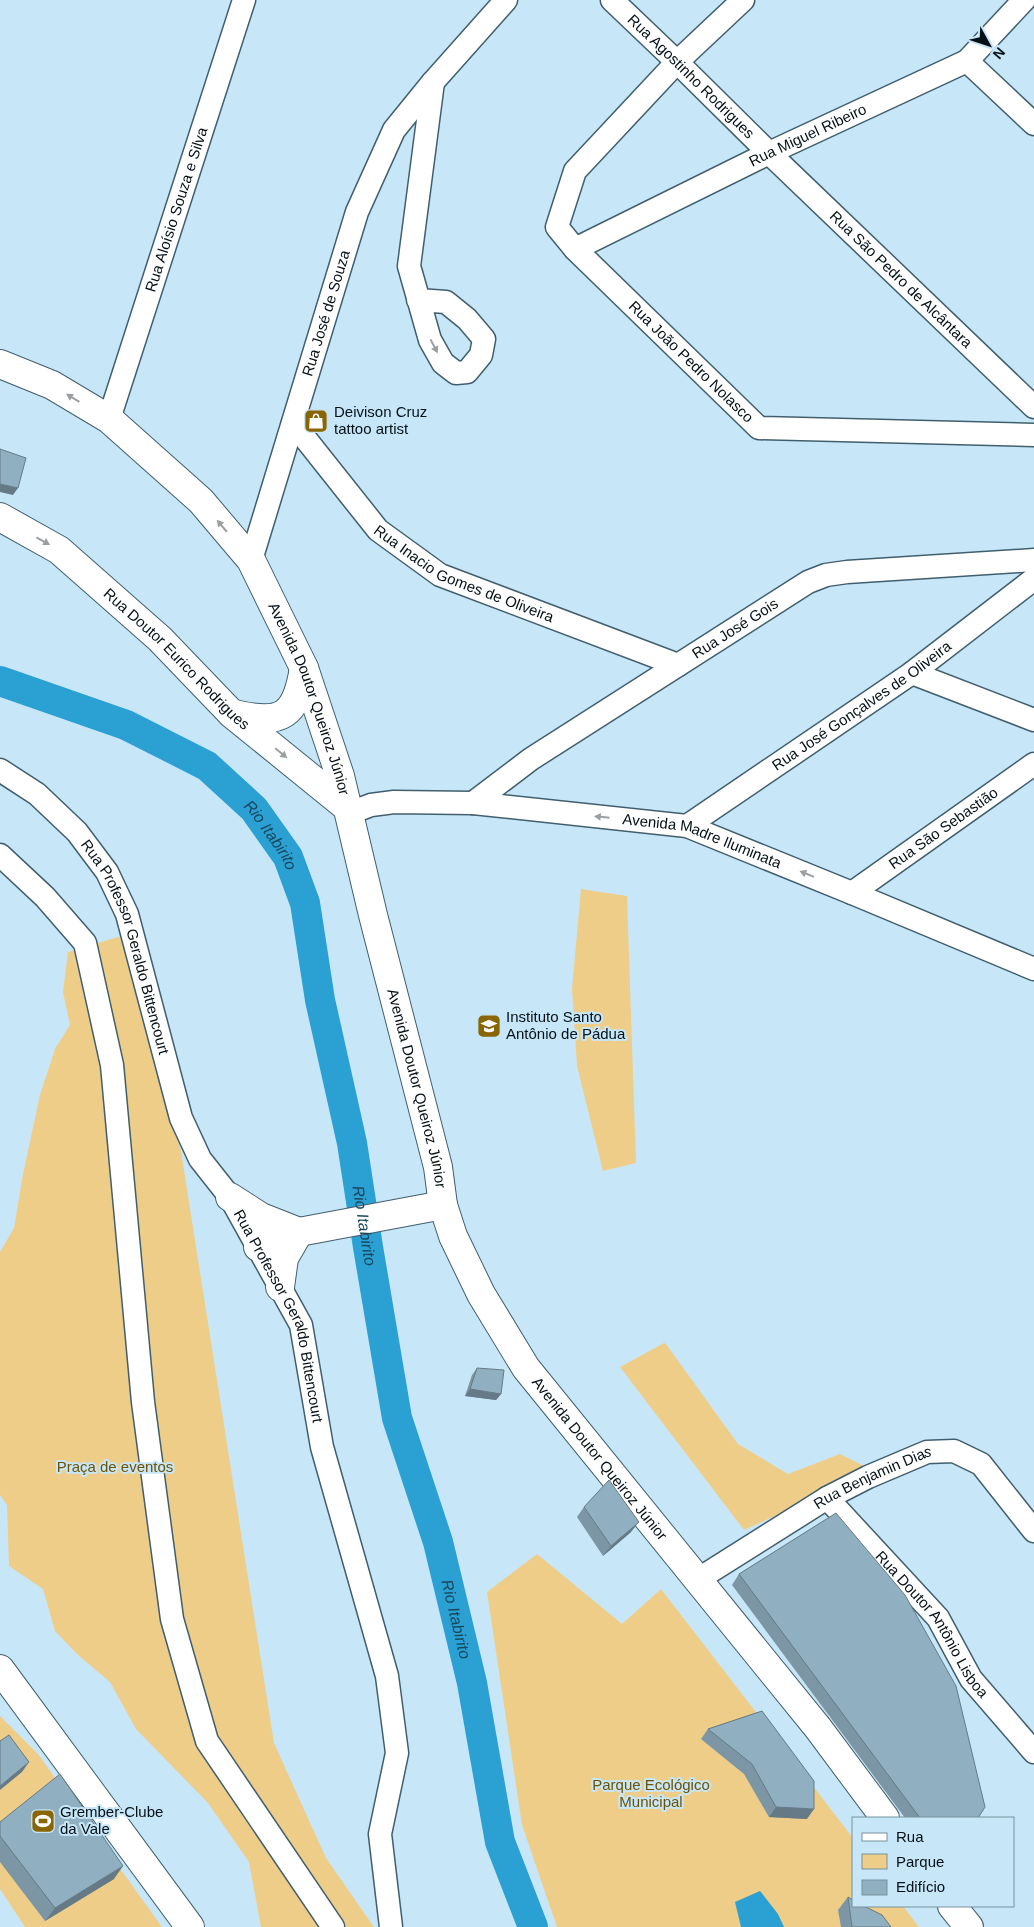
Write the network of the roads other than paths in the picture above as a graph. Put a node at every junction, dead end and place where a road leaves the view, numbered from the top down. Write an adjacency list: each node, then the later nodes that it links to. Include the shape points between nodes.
1 (244, 0): 15 (street, Rua Aloísio Souza e Silva)
2 (506, 0): 8 (street, Rua José de Souza)
3 (612, 0): 7 (street, Rua Agostinho Rodrigues)
4 (743, 0): 7 (street)
5 (1024, 0): 6 (street, Rua Miguel Ribeiro)
6 (967, 61): 9 (street); 10 (street, Rua Miguel Ribeiro)
7 (678, 62): 10 (street, Rua Agostinho Rodrigues); 11 (street, Rua João Pedro Nolasco, via 576,171 558,227)
8 (434, 82): 12 (street, via 410,266); 16 (street, Rua José de Souza, via 394,130 357,212)
9 (1034, 124)
10 (769, 153): 11 (street, Rua Miguel Ribeiro); 14 (street, Rua São Pedro de Alcântara)
11 (575, 249): 17 (street, Rua João Pedro Nolasco, via 759,428)
12 (418, 300)
13 (0, 364): 15 (main road, Avenida Doutor Queiroz Júnior, one-way to 13, via 52,386)
14 (1034, 407)
15 (109, 419): 19 (main road, Avenida Doutor Queiroz Júnior, one-way to 15, via 201,501)
16 (293, 423): 19 (street, Rua José de Souza); 22 (street, Rua Inacio Gomes de Oliveira, via 378,530 440,575)
17 (1034, 435)
18 (0, 517): 25 (main road, Rua Doutor Eurico Rodrigues, one-way to 25, via 59,550 160,639)
19 (250, 560): 23 (main road, Avenida Doutor Queiroz Júnior)
20 (1034, 560): 22 (street, Rua José Gois, via 826,575 808,582)
21 (1034, 579): 24 (street, Rua José Gonçalves de Oliveira)
22 (678, 665): 29 (street, Rua José Gois, via 531,759)
23 (304, 668): 25 (main road, via 300,692 282,715 268,720); 30 (main road, Avenida Doutor Queiroz Júnior)
24 (912, 673): 26 (street); 31 (street, Rua José Gonçalves de Oliveira)
25 (232, 714): 30 (main road, Rua Doutor Eurico Rodrigues, one-way to 30)
26 (1034, 720)
27 (1034, 764): 33 (street, Rua São Sebastião)
28 (0, 770): 35 (street, Rua Professor Geraldo Bittencourt, via 37,794 77,832 106,872 127,914 181,1118 200,1158)
29 (474, 803): 30 (street, Avenida Madre Iluminata, via 394,802); 31 (street, Avenida Madre Iluminata, one-way to 29)
30 (349, 811): 36 (main road, Avenida Doutor Queiroz Júnior, via 438,1168)
31 (687, 826): 33 (street, Avenida Madre Iluminata, one-way to 31)
32 (0, 855): 48 (street, via 45,897 84,943 112,1064 143,1402 172,1619 207,1741)
33 (852, 892): 34 (street, Avenida Madre Iluminata)
34 (1032, 965)
35 (230, 1197): 37 (main road, via 261,1218); 38 (street, Rua Professor Geraldo Bittencourt)
36 (443, 1205): 37 (main road); 42 (main road, Avenida Doutor Queiroz Júnior, via 453,1236 481,1294 526,1368)
37 (306, 1231): 38 (main road); 39 (main road, via 284,1258)
38 (258, 1246): 39 (street, Rua Professor Geraldo Bittencourt)
39 (280, 1287): 49 (street, Rua Professor Geraldo Bittencourt, via 301,1326 322,1447 387,1676 397,1752 380,1834)
40 (827, 1498): 41 (street, Rua Benjamin Dias, via 927,1452 954,1450 981,1464); 42 (street, Rua Benjamin Dias); 44 (street, Rua Doutor Antônio Lisboa, via 938,1618 971,1679)
41 (1034, 1531)
42 (697, 1580): 45 (main road, Avenida Doutor Queiroz Júnior, via 818,1728)
43 (0, 1669): 47 (main road)
44 (1034, 1752)
45 (884, 1817)
46 (953, 1907): 50 (main road)
47 (190, 1927)
48 (333, 1927)
49 (391, 1927)
50 (968, 1927)

